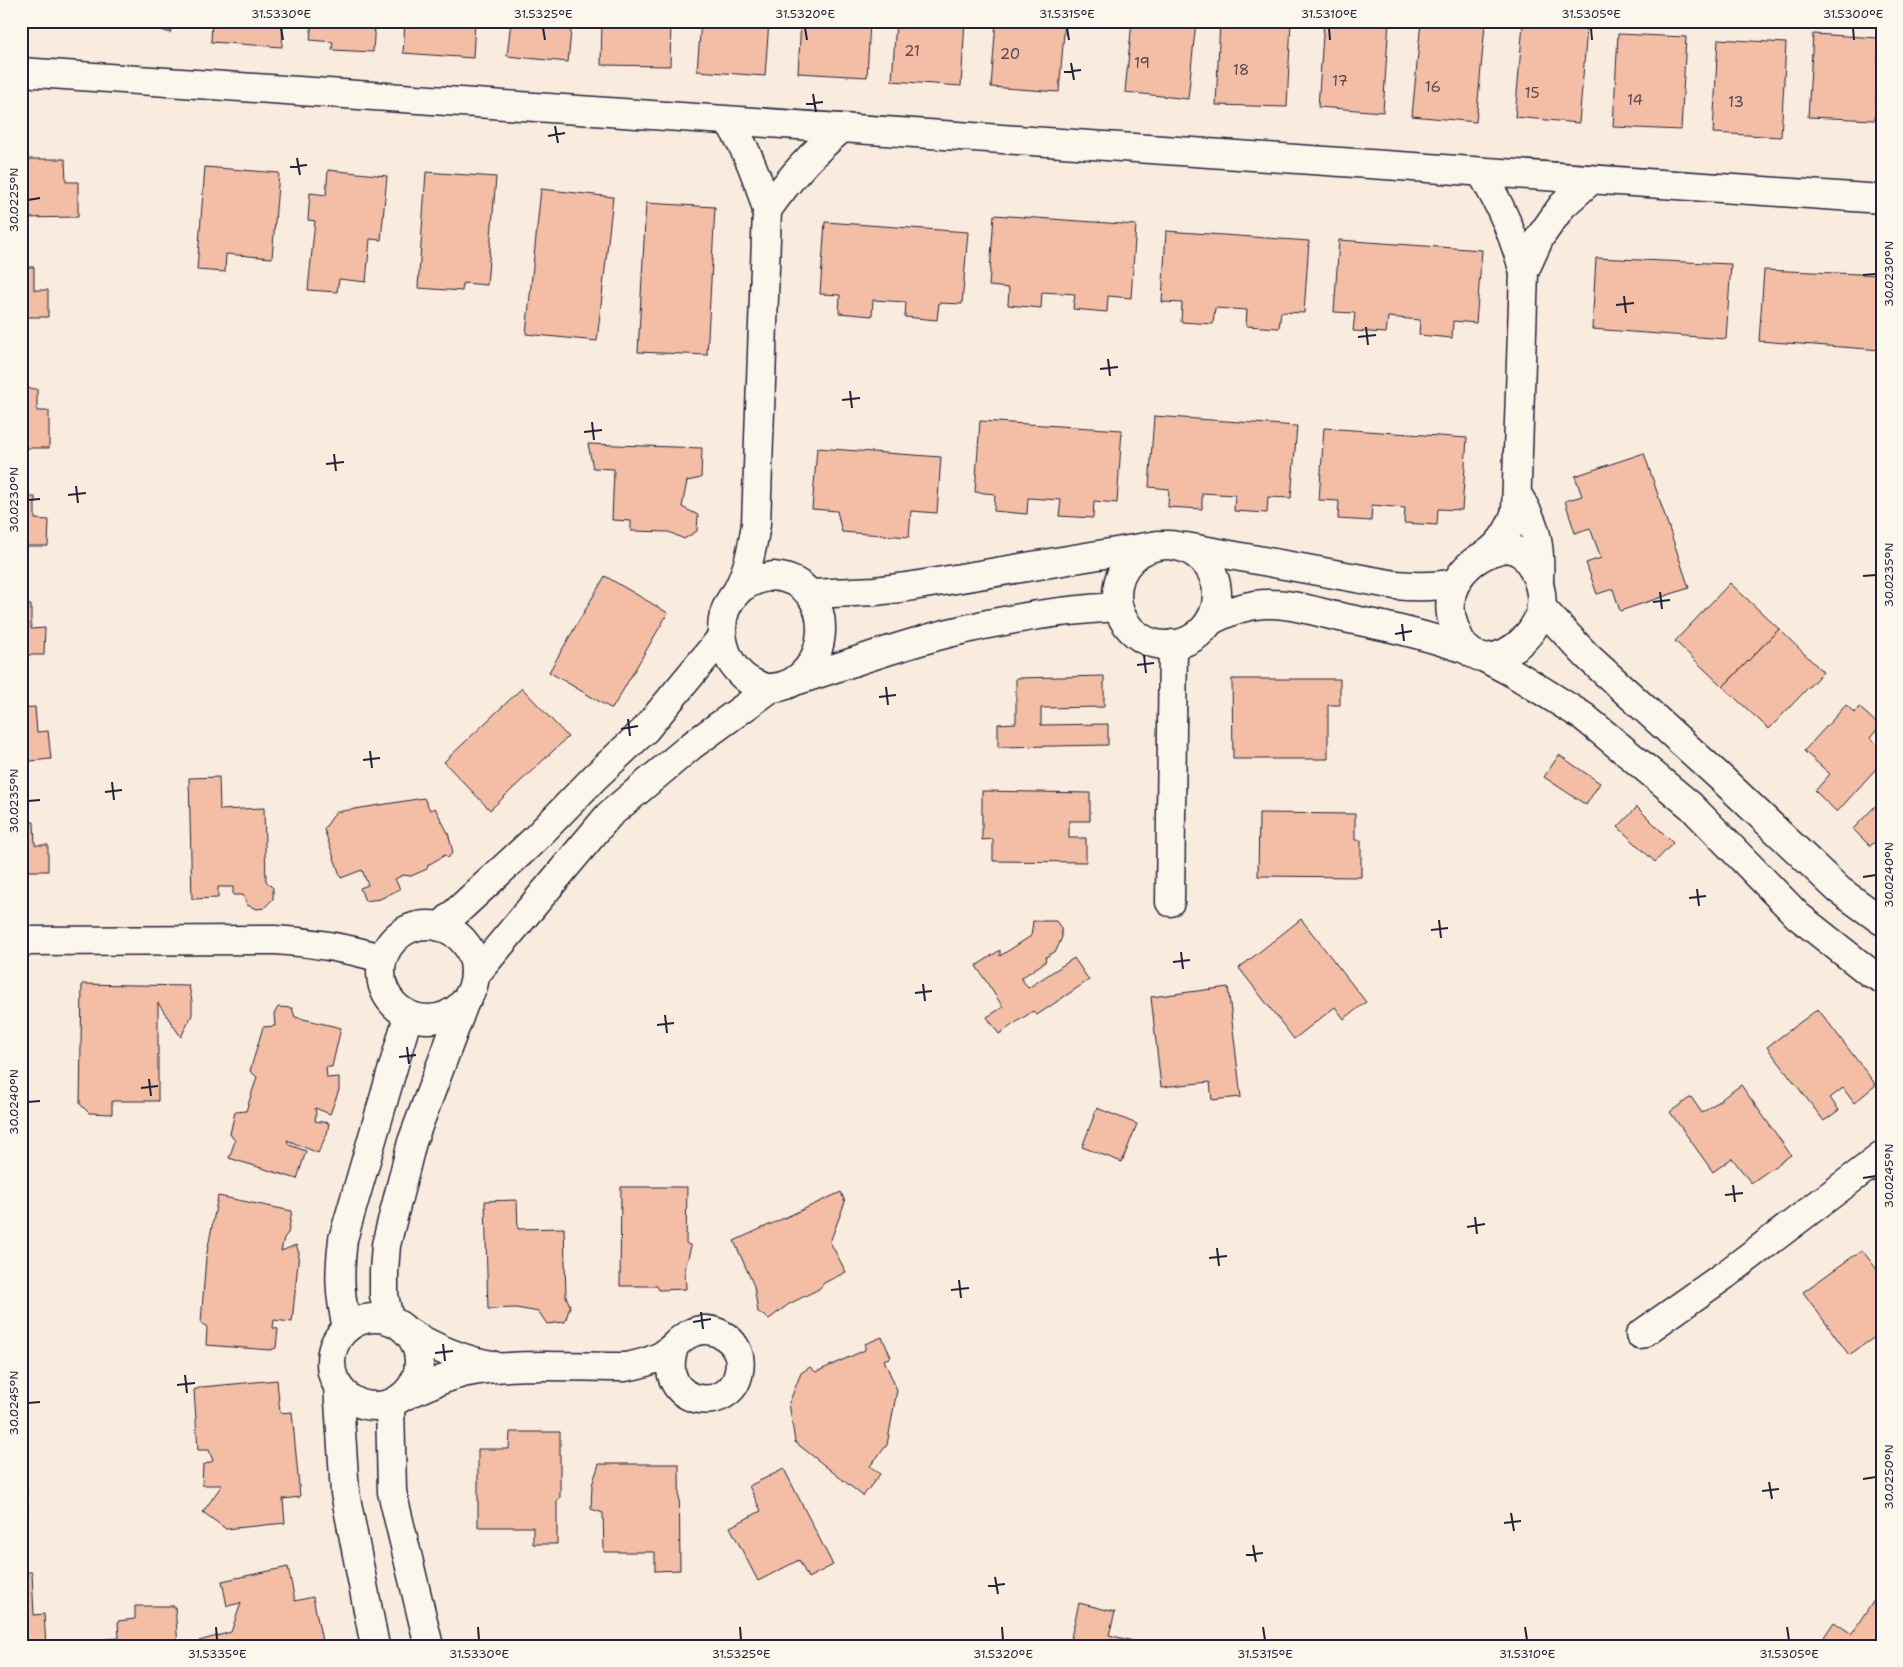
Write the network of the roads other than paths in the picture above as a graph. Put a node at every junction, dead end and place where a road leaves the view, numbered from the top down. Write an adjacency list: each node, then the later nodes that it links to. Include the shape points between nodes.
1 (21, 72): 2 (street)
2 (729, 121): 3 (street); 7 (street, via 759,178)
3 (841, 128): 4 (street); 7 (street, via 813,152)
4 (1481, 172): 5 (street); 8 (street, via 1514,237)
5 (1591, 180): 6 (street); 8 (street, via 1562,206 1540,237)
6 (1882, 199)
7 (767, 210): 10 (street)
8 (1524, 272): 9 (street)
9 (1517, 494): 12 (street, via 1511,527 1502,542); 14 (street, via 1537,535)
10 (756, 524): 13 (street, via 766,547); 16 (street, via 752,553)
11 (1166, 545): 15 (street, via 1395,585 1415,587); 17 (street, via 907,587); 18 (street, via 1142,551 1130,561 1121,575); 20 (street, via 1190,550 1204,560 1213,573 1217,598)
12 (1488, 553): 14 (street, via 1505,548 1520,551); 15 (street, via 1466,568)
13 (787, 577): 16 (street, via 760,578); 17 (street)
14 (1539, 580): 19 (street)
15 (1456, 583): 23 (street, via 1451,600 1452,619 1458,636)
16 (736, 593): 21 (street, via 728,605)
17 (811, 594): 24 (street, via 818,609 821,641 807,670)
18 (1118, 607): 22 (street, via 1124,620 1145,640); 24 (street, via 989,623 946,633)
19 (1540, 607): 23 (street, via 1538,620 1528,637 1512,650 1493,657); 26 (street, via 1587,656 1839,890)
20 (1210, 621): 22 (street, via 1200,633); 23 (street, via 1250,605 1271,604 1388,626 1441,640)
21 (722, 637): 24 (street, via 726,656 737,672 753,684); 27 (street, via 645,730 532,842)
22 (1173, 644): 25 (street)
23 (1476, 654): 31 (street, via 1515,674 1592,724 1691,806 1798,916)
24 (783, 685): 30 (street, via 691,746 608,815)
25 (1170, 902)
26 (1882, 921)
27 (440, 926): 29 (street, via 422,925 405,931 391,942); 30 (street, via 454,933 466,945 473,959)
28 (21, 941): 29 (street, via 275,940 347,948)
29 (382, 958): 33 (street, via 380,975 384,992 394,1006)
30 (475, 975): 32 (street)
31 (1882, 979)
32 (465, 1001): 33 (street, via 449,1014 429,1020); 35 (street, via 412,1142 389,1236 384,1295)
33 (408, 1016): 36 (street, via 343,1239 341,1299)
34 (1882, 1156): 37 (street)
35 (398, 1325): 36 (street, via 374,1318); 40 (street, via 425,1342 464,1359); 43 (street, via 415,1343 420,1357 412,1386)
36 (347, 1328): 41 (street, via 338,1338 331,1362)
37 (1640, 1335)
38 (674, 1347): 39 (street, via 651,1361); 42 (street, via 670,1371); 42 (street, via 691,1333 714,1331 724,1335 739,1353 738,1376 725,1394 702,1400)
39 (624, 1367): 40 (street); 42 (street, via 660,1379)
40 (506, 1368): 43 (street, via 463,1373)
41 (338, 1386): 43 (street, via 361,1404 375,1406); 44 (street, via 345,1493)
42 (682, 1392)
43 (396, 1400): 45 (street, via 392,1492)
44 (375, 1646)
45 (430, 1646)

